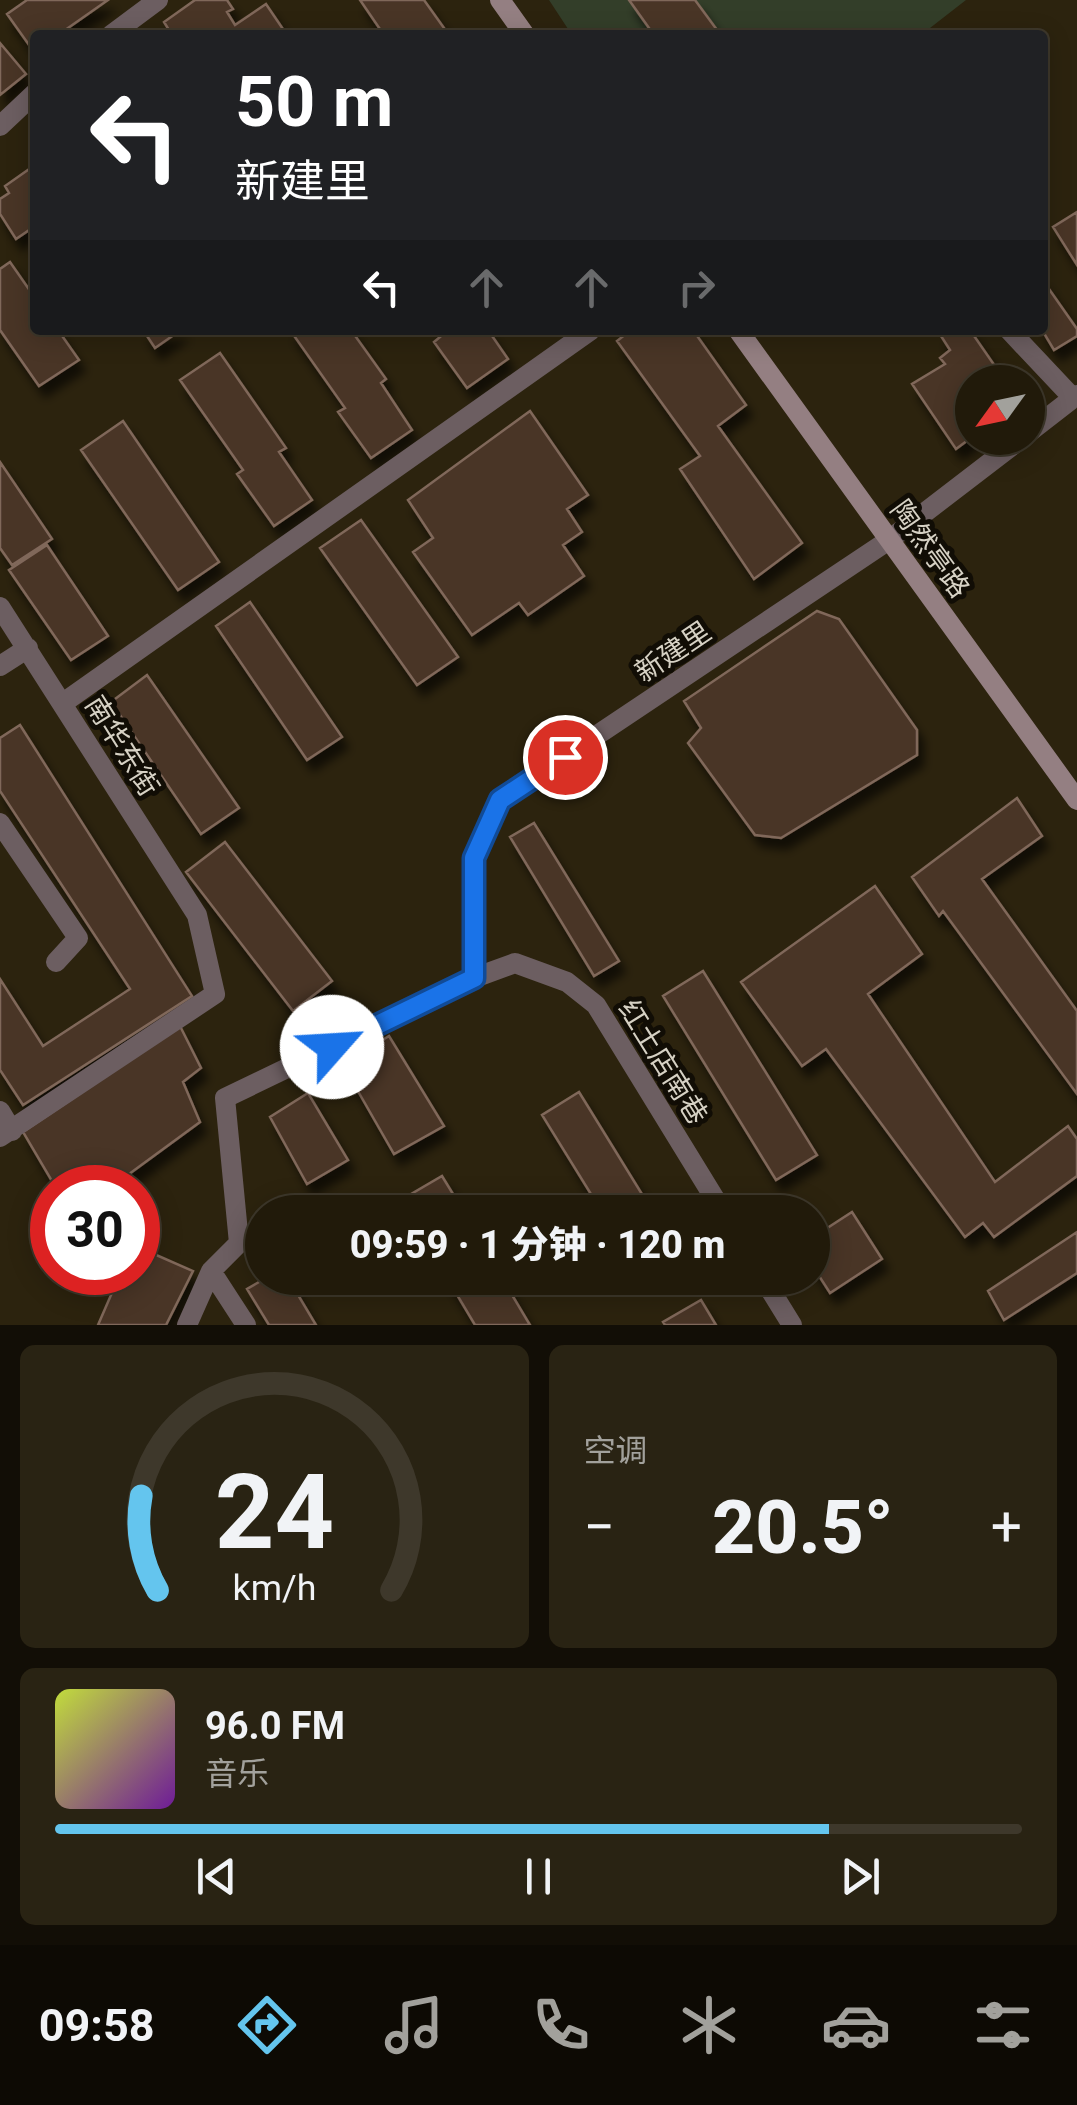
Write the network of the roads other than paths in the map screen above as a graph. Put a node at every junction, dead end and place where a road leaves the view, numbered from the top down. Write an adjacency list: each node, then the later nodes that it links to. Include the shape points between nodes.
1 (158, 0): 3 (street)
2 (500, 0): 4 (main road)
3 (118, 30)
4 (521, 30)
5 (30, 98): 6 (street)
6 (0, 126)
7 (584, 335): 17 (street)
8 (742, 335): 13 (main road, 陶然亭路)
9 (1014, 335): 10 (street)
10 (1075, 396): 11 (street, 新建里)
11 (1045, 419)
12 (999, 455): 13 (street, 新建里)
13 (890, 540): 18 (main road, 陶然亭路); 21 (street, 新建里, via 500,800 474,858)
14 (0, 607): 15 (street, 南华东街)
15 (28, 648): 16 (street); 17 (street, 南华东街)
16 (0, 666)
17 (62, 703): 23 (street, 南华东街, via 196,915 215,994)
18 (1077, 800)
19 (0, 823): 20 (street, via 78,938)
20 (56, 962)
21 (474, 978): 24 (street, 红土店南巷, via 514,963 567,982 596,1005); 25 (street, 红土店南巷, via 224,1098 238,1243)
22 (0, 1111): 23 (street)
23 (6, 1134)
24 (713, 1195)
25 (211, 1271): 27 (street); 28 (street)
26 (773, 1295): 29 (street)
27 (187, 1325)
28 (246, 1325)
29 (792, 1325)

